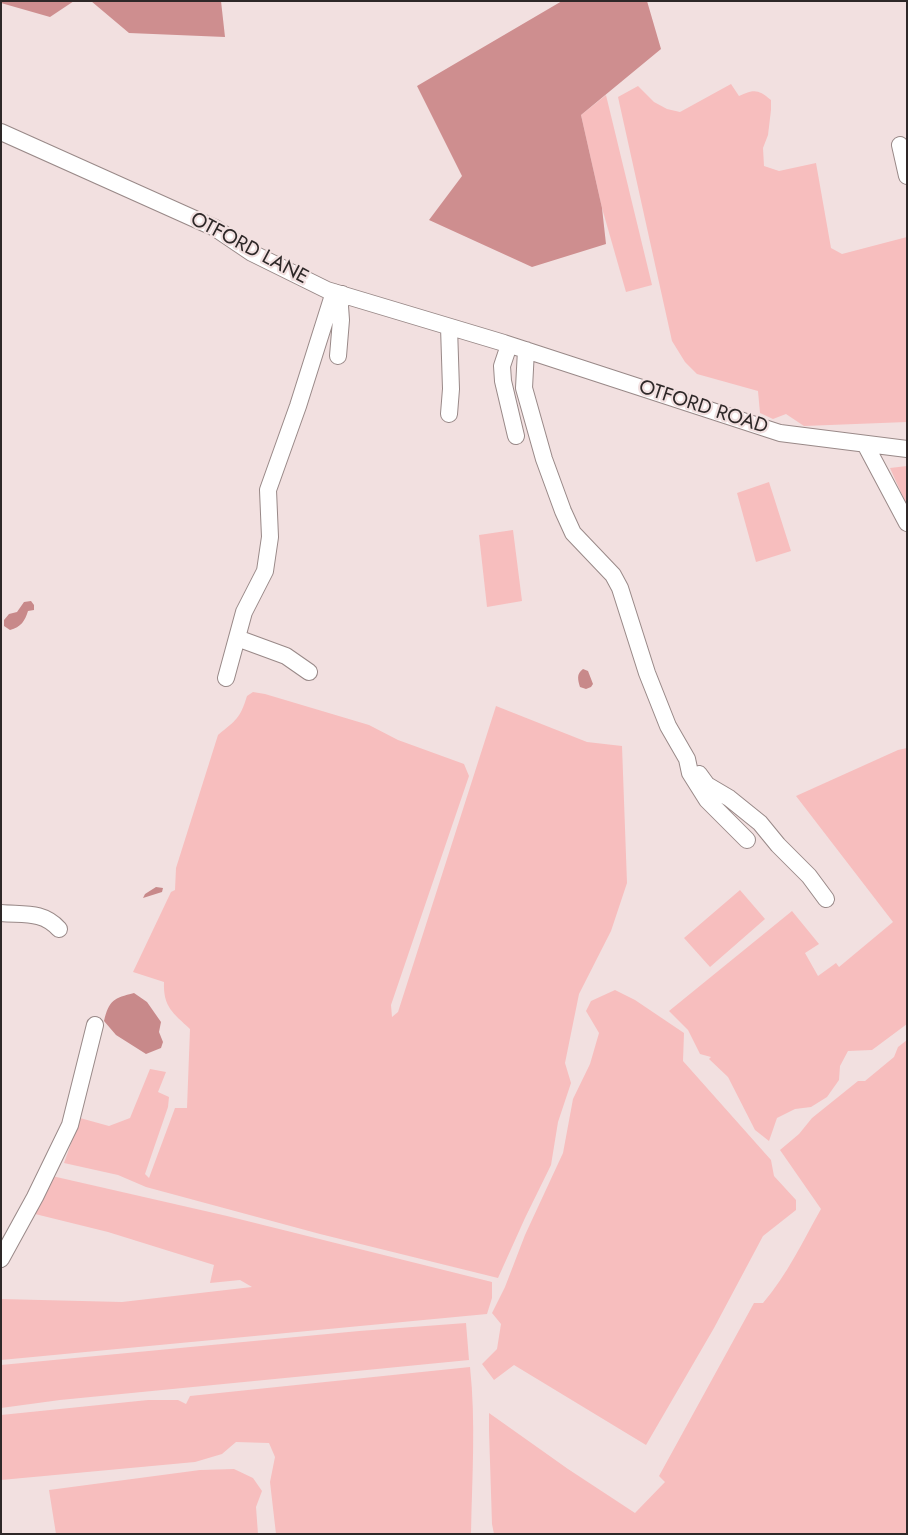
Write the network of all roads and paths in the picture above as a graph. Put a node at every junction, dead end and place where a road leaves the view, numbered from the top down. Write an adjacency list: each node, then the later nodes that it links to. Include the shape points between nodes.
1 (1, 132): 4 (street, OTFORD LANE, via 215,228 252,253)
2 (900, 145): 3 (street)
3 (907, 176)
4 (338, 293): 5 (street, OTFORD LANE); 8 (street, via 341,320); 14 (street, via 268,490 270,537 265,571 244,612)
5 (449, 327): 6 (street, OTFORD LANE); 9 (street)
6 (506, 344): 7 (street, OTFORD ROAD); 10 (street, via 503,381)
7 (526, 350): 11 (street, OTFORD ROAD, via 780,433); 17 (street, via 524,388 563,511 573,533 614,575 668,726)
8 (338, 356)
9 (449, 414)
10 (516, 436)
11 (865, 444): 12 (street, OTFORD ROAD); 13 (street)
12 (907, 449)
13 (907, 523)
14 (237, 638): 15 (street, via 286,656); 16 (street)
15 (309, 672)
16 (226, 678)
17 (687, 758): 18 (street, via 690,773 707,800); 19 (street, via 707,785 760,823)
18 (747, 840)
19 (826, 899)
20 (1, 913): 21 (street, via 43,916)
21 (59, 929)
22 (95, 1025): 23 (street, via 70,1125)
23 (1, 1259)

